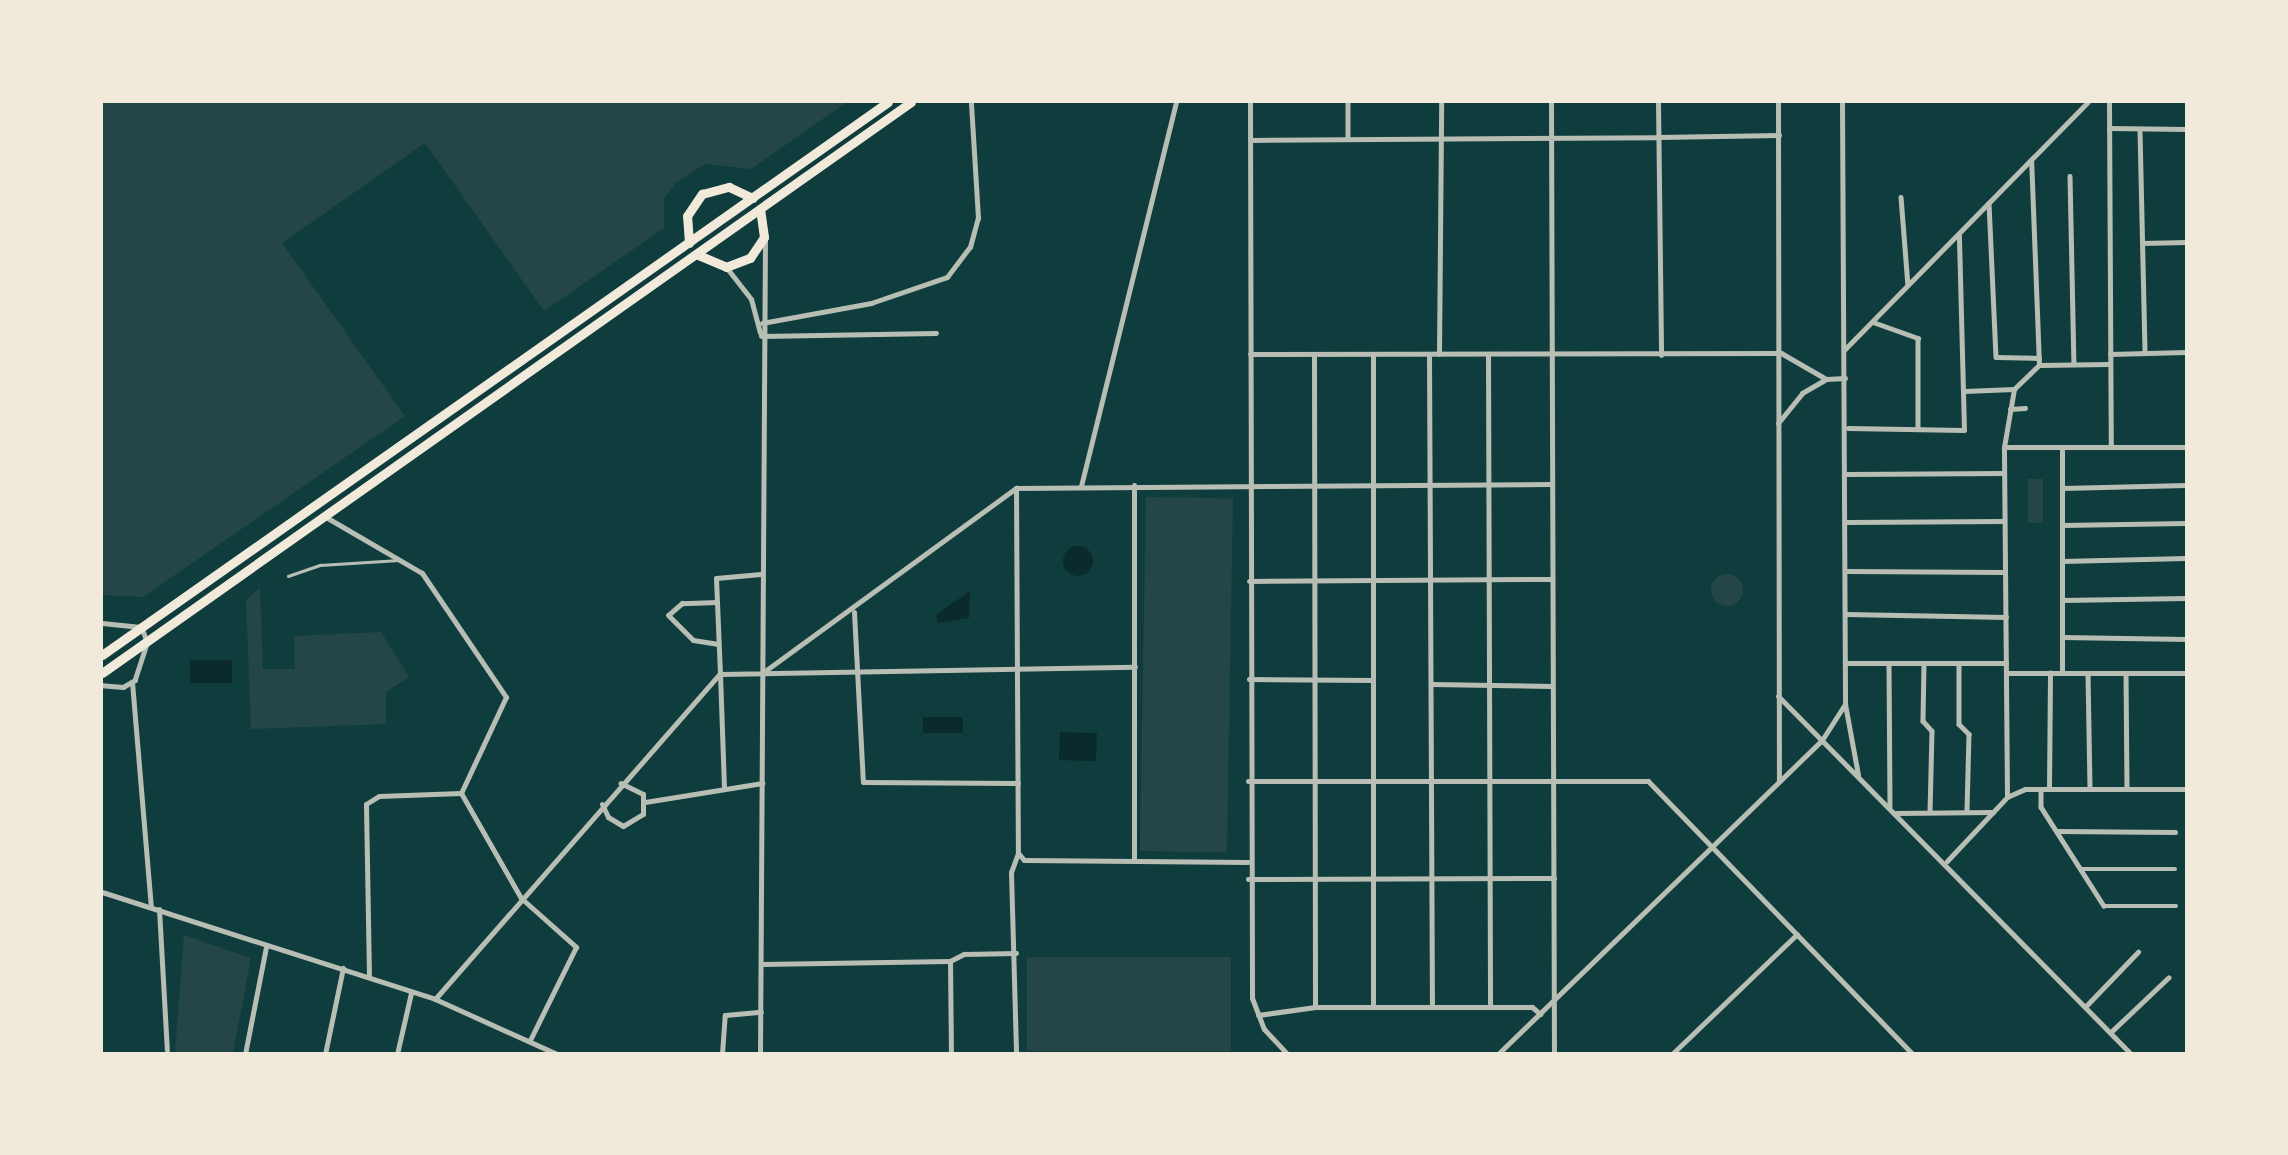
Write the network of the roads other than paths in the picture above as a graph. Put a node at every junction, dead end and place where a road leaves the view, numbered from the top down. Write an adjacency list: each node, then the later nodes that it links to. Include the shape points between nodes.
1 (888, 102): 26 (main road)
2 (911, 102): 28 (main road)
3 (971, 102): 38 (street, via 978,218 970,247 947,277 871,303)
4 (1176, 102): 80 (street)
5 (1250, 102): 22 (street)
6 (1348, 102): 21 (street)
7 (1441, 102): 19 (street)
8 (1550, 102): 20 (street)
9 (1658, 102): 18 (street)
10 (1778, 102): 17 (street)
11 (1842, 102): 41 (street)
12 (2088, 102): 23 (street)
13 (2109, 102): 14 (street)
14 (2109, 128): 16 (street); 52 (street)
15 (2186, 129): 16 (street)
16 (2140, 130): 33 (street)
17 (1779, 135): 18 (street); 42 (street)
18 (1659, 137): 20 (street); 53 (street)
19 (1441, 138): 20 (street); 21 (street); 49 (street)
20 (1550, 138): 51 (street)
21 (1348, 139): 22 (street)
22 (1250, 140): 45 (street)
23 (2031, 160): 27 (street); 54 (street)
24 (2070, 176): 56 (street)
25 (1901, 197): 36 (street)
26 (753, 198): 32 (main road); 32 (main road, via 729,187 702,194 687,216)
27 (1989, 203): 30 (street); 54 (street, via 1996,357)
28 (760, 210): 29 (main road); 34 (main road)
29 (765, 224): 35 (main road, via 750,258); 38 (street)
30 (1959, 234): 36 (street); 60 (street)
31 (2186, 242): 33 (street)
32 (688, 243): 108 (main road)
33 (2143, 243): 44 (street)
34 (696, 254): 35 (main road); 83 (main road)
35 (726, 267): 40 (street, via 751,299)
36 (1908, 286): 37 (street)
37 (1873, 322): 41 (street); 65 (street, via 1918,338)
38 (762, 323): 40 (street)
39 (936, 333): 40 (street)
40 (761, 337): 93 (street)
41 (1845, 349): 57 (street)
42 (1781, 352): 53 (street); 58 (street); 63 (street)
43 (2186, 352): 44 (street)
44 (2144, 353): 52 (street)
45 (1250, 354): 46 (street); 72 (street)
46 (1314, 354): 47 (street); 73 (street)
47 (1373, 354): 48 (street); 74 (street)
48 (1429, 354): 49 (street); 75 (street)
49 (1439, 354): 50 (street)
50 (1488, 354): 51 (street); 76 (street)
51 (1550, 354): 53 (street); 77 (street)
52 (2108, 354): 55 (street)
53 (1661, 355)
54 (2039, 361): 56 (street); 59 (street)
55 (2109, 363): 56 (street); 68 (street)
56 (2074, 364)
57 (1845, 378): 58 (street); 64 (street)
58 (1826, 379): 63 (street, via 1802,393)
59 (2014, 389): 60 (street); 62 (street)
60 (1964, 391): 65 (street, via 1964,430)
61 (2025, 408): 62 (street)
62 (2010, 409): 66 (street)
63 (1776, 428): 139 (street)
64 (1848, 428): 65 (street); 71 (street)
65 (1918, 429)
66 (2004, 447): 67 (street); 70 (street)
67 (2062, 447): 68 (street); 82 (street)
68 (2111, 447): 69 (street)
69 (2186, 447)
70 (2004, 473): 71 (street); 84 (street)
71 (1847, 474): 85 (street)
72 (1249, 483): 73 (street); 78 (street); 100 (street)
73 (1314, 483): 74 (street); 98 (street)
74 (1373, 483): 75 (street); 95 (street)
75 (1430, 483): 76 (street); 99 (street)
76 (1488, 483): 77 (street); 96 (street)
77 (1551, 484): 97 (street)
78 (1134, 485): 80 (street); 119 (street)
79 (2186, 485): 82 (street)
80 (1081, 486): 81 (street)
81 (1016, 488): 104 (street); 120 (street)
82 (2062, 488): 87 (street)
83 (324, 516): 89 (street); 111 (main road)
84 (2004, 521): 85 (street); 92 (street)
85 (1847, 522): 91 (street)
86 (2186, 523): 87 (street)
87 (2062, 525): 90 (street)
88 (2186, 558): 90 (street)
89 (399, 560): 94 (lane, via 320,565); 159 (street, via 422,573 506,697)
90 (2062, 561): 102 (street)
91 (1847, 571): 92 (street); 105 (street)
92 (2005, 572): 106 (street)
93 (761, 574): 103 (street, via 716,578); 122 (street)
94 (288, 576)
95 (1373, 578): 98 (street); 99 (street); 133 (street)
96 (1489, 579): 97 (street); 99 (street); 137 (street)
97 (1552, 579): 138 (street)
98 (1314, 580): 100 (street); 132 (street)
99 (1430, 580): 135 (street)
100 (1249, 581): 131 (street)
101 (2186, 598): 102 (street)
102 (2062, 600): 109 (street)
103 (717, 602): 112 (street); 112 (street, via 682,603 668,615 693,640)
104 (854, 612): 121 (street); 122 (street)
105 (1846, 614): 106 (street); 114 (street)
106 (2006, 617): 118 (street)
107 (102, 623): 108 (street)
108 (141, 627): 111 (street); 113 (main road)
109 (2062, 638): 110 (street); 126 (street)
110 (2186, 639)
111 (147, 641): 123 (main road); 134 (street)
112 (717, 644): 130 (street)
113 (102, 655)
114 (1845, 663): 115 (street); 140 (street)
115 (1889, 663): 116 (street); 163 (street)
116 (1924, 663): 117 (street); 164 (street, via 1923,721 1932,731)
117 (1959, 663): 118 (street); 166 (street, via 1959,724 1969,734)
118 (2006, 663): 124 (street)
119 (1135, 667): 120 (street); 172 (street)
120 (1018, 669): 121 (street); 152 (street)
121 (855, 671): 122 (street); 152 (street, via 863,782)
122 (761, 672): 130 (street); 151 (street)
123 (102, 673)
124 (2006, 673): 125 (street); 160 (street)
125 (2050, 673): 126 (street); 155 (street)
126 (2062, 673): 127 (street)
127 (2088, 673): 128 (street); 156 (street)
128 (2126, 673): 129 (street); 157 (street)
129 (2186, 673)
130 (720, 674): 150 (street); 153 (street)
131 (1249, 679): 132 (street); 144 (street)
132 (1313, 679): 133 (street); 145 (street)
133 (1373, 680): 146 (street)
134 (132, 682): 136 (street); 185 (street)
135 (1430, 684): 137 (street); 147 (street)
136 (102, 685)
137 (1489, 685): 138 (street); 148 (street)
138 (1552, 686): 149 (street)
139 (1778, 696): 141 (street); 143 (street)
140 (1845, 704): 141 (street); 142 (street)
141 (1822, 740): 142 (street); 143 (street)
142 (1858, 775): 163 (street)
143 (1779, 780): 170 (street)
144 (1248, 781): 145 (street); 173 (street)
145 (1313, 781): 146 (street); 181 (street)
146 (1373, 782): 147 (street); 182 (street)
147 (1431, 782): 148 (street); 177 (street)
148 (1490, 782): 149 (street); 178 (street)
149 (1553, 782): 170 (street, via 1648,781); 179 (street)
150 (620, 783): 161 (street, via 638,789); 162 (street)
151 (762, 783): 153 (street); 193 (street)
152 (1018, 783): 171 (street)
153 (724, 789): 161 (street)
154 (2041, 789): 155 (street); 160 (street); 168 (street, via 2041,807)
155 (2049, 789): 156 (street)
156 (2090, 789): 157 (street)
157 (2127, 789): 158 (street)
158 (2186, 789)
159 (461, 793): 184 (street); 195 (street, via 379,796 366,804)
160 (2007, 797): 167 (street)
161 (645, 802): 162 (street, via 628,826 609,819)
162 (602, 804): 184 (street)
163 (1890, 806): 165 (street)
164 (1930, 812): 165 (street); 166 (street)
165 (1896, 813): 174 (street)
166 (1967, 813): 167 (street)
167 (1993, 813): 174 (street)
168 (2056, 831): 169 (street); 175 (street)
169 (2175, 832)
170 (1716, 844): 188 (street); 199 (street)
171 (1018, 853): 172 (street, via 1024,860); 191 (street, via 1011,872)
172 (1135, 861): 173 (street)
173 (1248, 862): 180 (street)
174 (1947, 862): 200 (street)
175 (2082, 869): 176 (street); 186 (street, via 2104,906)
176 (2175, 869)
177 (1431, 878): 178 (street); 182 (street); 203 (street)
178 (1490, 878): 179 (street); 204 (street)
179 (1554, 878): 199 (street)
180 (1248, 879): 181 (street); 207 (street, via 1252,998)
181 (1313, 879): 182 (street); 201 (street)
182 (1373, 879): 202 (street)
183 (102, 892): 185 (street)
184 (521, 898): 198 (street); 209 (street, via 576,947)
185 (151, 906): 187 (street)
186 (2176, 906)
187 (159, 909): 189 (street); 210 (street)
188 (1797, 934): 222 (street); 223 (street)
189 (266, 947): 194 (street); 211 (street)
190 (2138, 951): 200 (street)
191 (1016, 953): 192 (street, via 964,954); 218 (street)
192 (950, 961): 193 (street); 217 (street)
193 (762, 964): 205 (street)
194 (343, 968): 195 (street); 212 (street)
195 (369, 977): 197 (street)
196 (2168, 978): 208 (street)
197 (411, 993): 198 (street); 213 (street)
198 (435, 999): 209 (street)
199 (1555, 1000): 206 (street); 221 (street)
200 (2086, 1006): 208 (street)
201 (1315, 1007): 202 (street); 207 (street, via 1270,1009)
202 (1373, 1007): 203 (street)
203 (1432, 1007): 204 (street)
204 (1490, 1007): 206 (street, via 1532,1007)
205 (761, 1012): 215 (street, via 725,1015); 216 (street)
206 (1540, 1014): 220 (street)
207 (1258, 1015): 219 (street, via 1264,1029)
208 (2111, 1032): 224 (street)
209 (530, 1040): 214 (street)
210 (167, 1050)
211 (245, 1054)
212 (325, 1054)
213 (397, 1054)
214 (557, 1054)
215 (723, 1054)
216 (760, 1054)
217 (951, 1054)
218 (1016, 1054)
219 (1287, 1054)
220 (1498, 1054)
221 (1554, 1054)
222 (1672, 1054)
223 (1913, 1054)
224 (2132, 1054)

